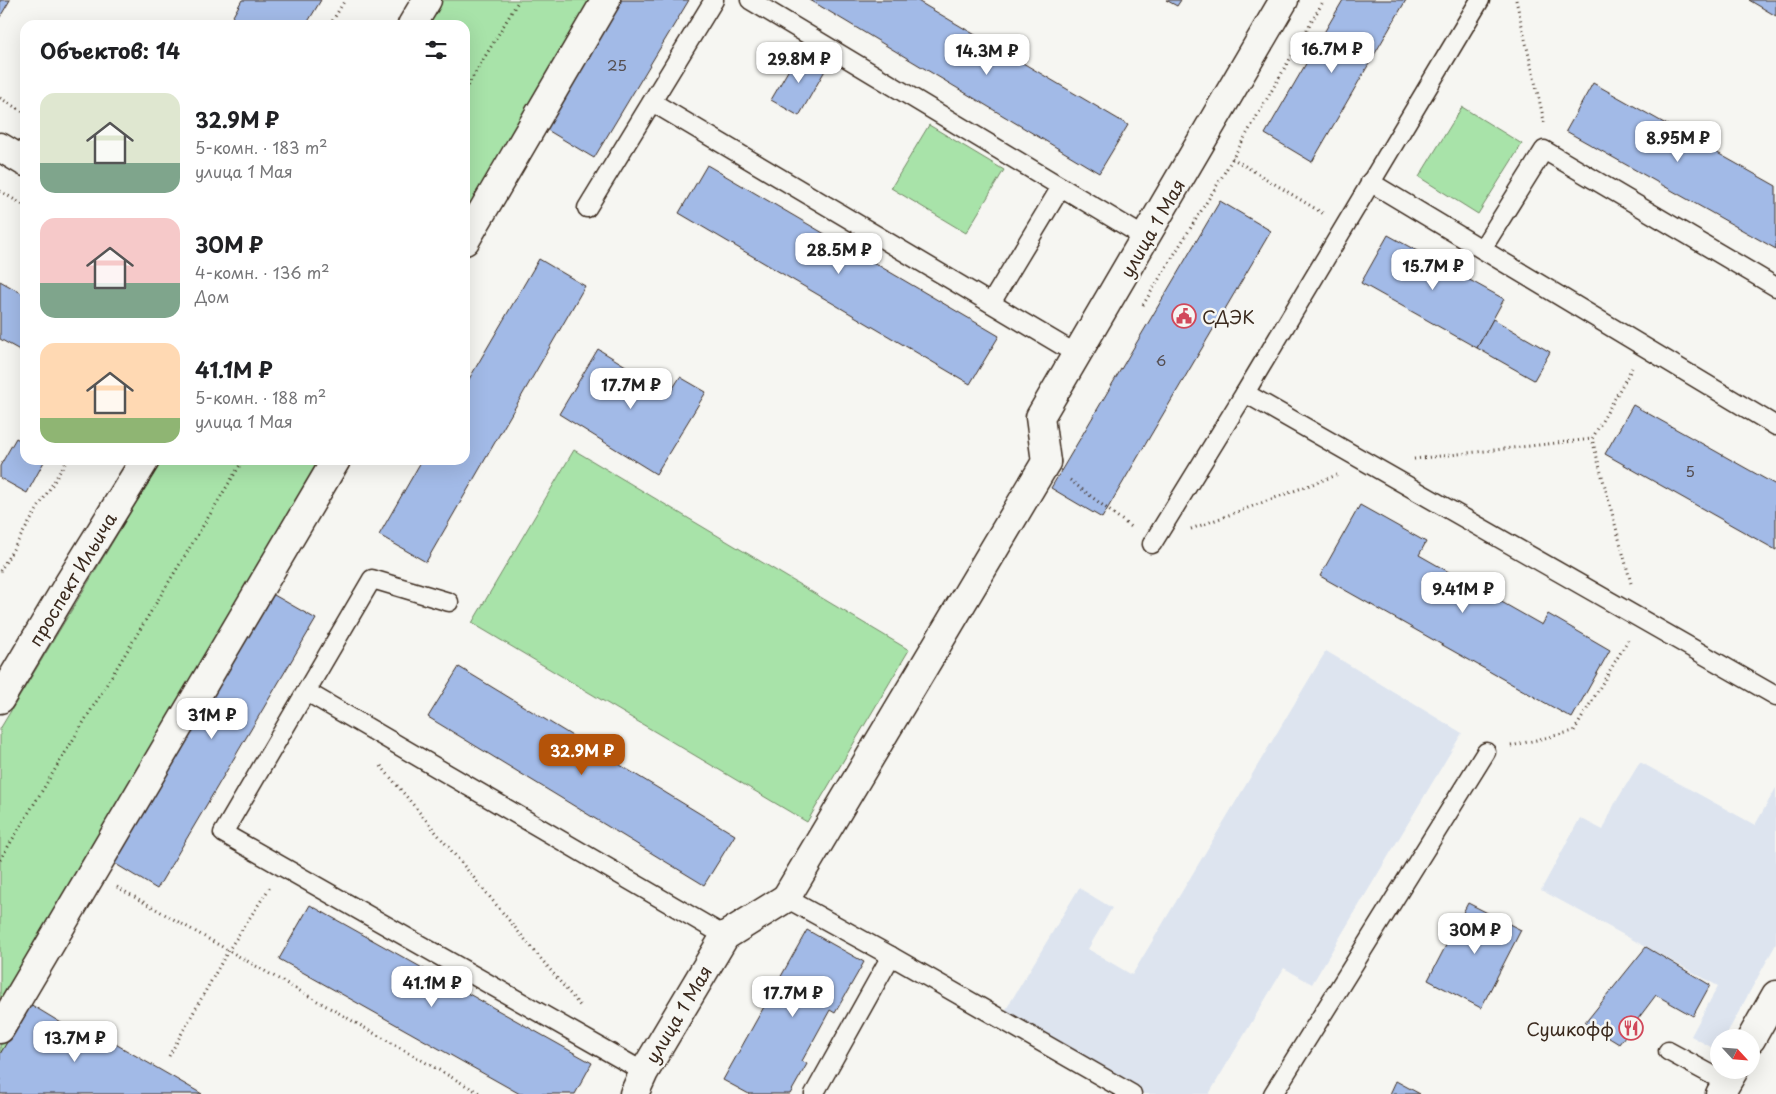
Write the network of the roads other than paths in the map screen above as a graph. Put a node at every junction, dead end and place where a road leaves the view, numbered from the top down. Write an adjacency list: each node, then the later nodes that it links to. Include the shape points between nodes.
1 (427, 0): 7 (street)
2 (606, 0): 14 (street)
3 (714, 0): 8 (lane)
4 (750, 0): 12 (lane)
5 (1284, 0): 15 (street, улица 1 Мая)
6 (1480, 0): 11 (lane)
7 (415, 20)
8 (652, 102): 13 (lane); 18 (lane)
9 (0, 147): 10 (street)
10 (20, 159)
11 (1370, 182): 16 (lane); 20 (lane)
12 (1062, 186): 15 (lane); 18 (lane)
13 (587, 208)
14 (470, 232)
15 (1146, 238): 19 (street, улица 1 Мая)
16 (1482, 249): 17 (lane, via 1544,150); 21 (lane)
17 (1776, 288)
18 (991, 303): 19 (lane)
19 (1078, 355): 30 (street, улица 1 Мая, via 1040,417 1046,462)
20 (1245, 393): 24 (lane); 27 (lane)
21 (1776, 426)
22 (142, 465): 28 (street, проспект Ильича)
23 (333, 465): 34 (street)
24 (1152, 544)
25 (449, 602): 26 (lane, via 372,579)
26 (306, 692): 31 (lane); 37 (lane, via 223,833)
27 (1776, 696)
28 (0, 699)
29 (1486, 752): 41 (lane)
30 (786, 898): 31 (street); 32 (lane)
31 (725, 936): 37 (street, улица 1 Мая)
32 (891, 956): 39 (lane); 40 (lane)
33 (1776, 995): 35 (street)
34 (0, 1029)
35 (1757, 1029)
36 (1668, 1051): 38 (lane)
37 (639, 1083)
38 (1729, 1085)
39 (814, 1094)
40 (1132, 1094)
41 (1273, 1094)

